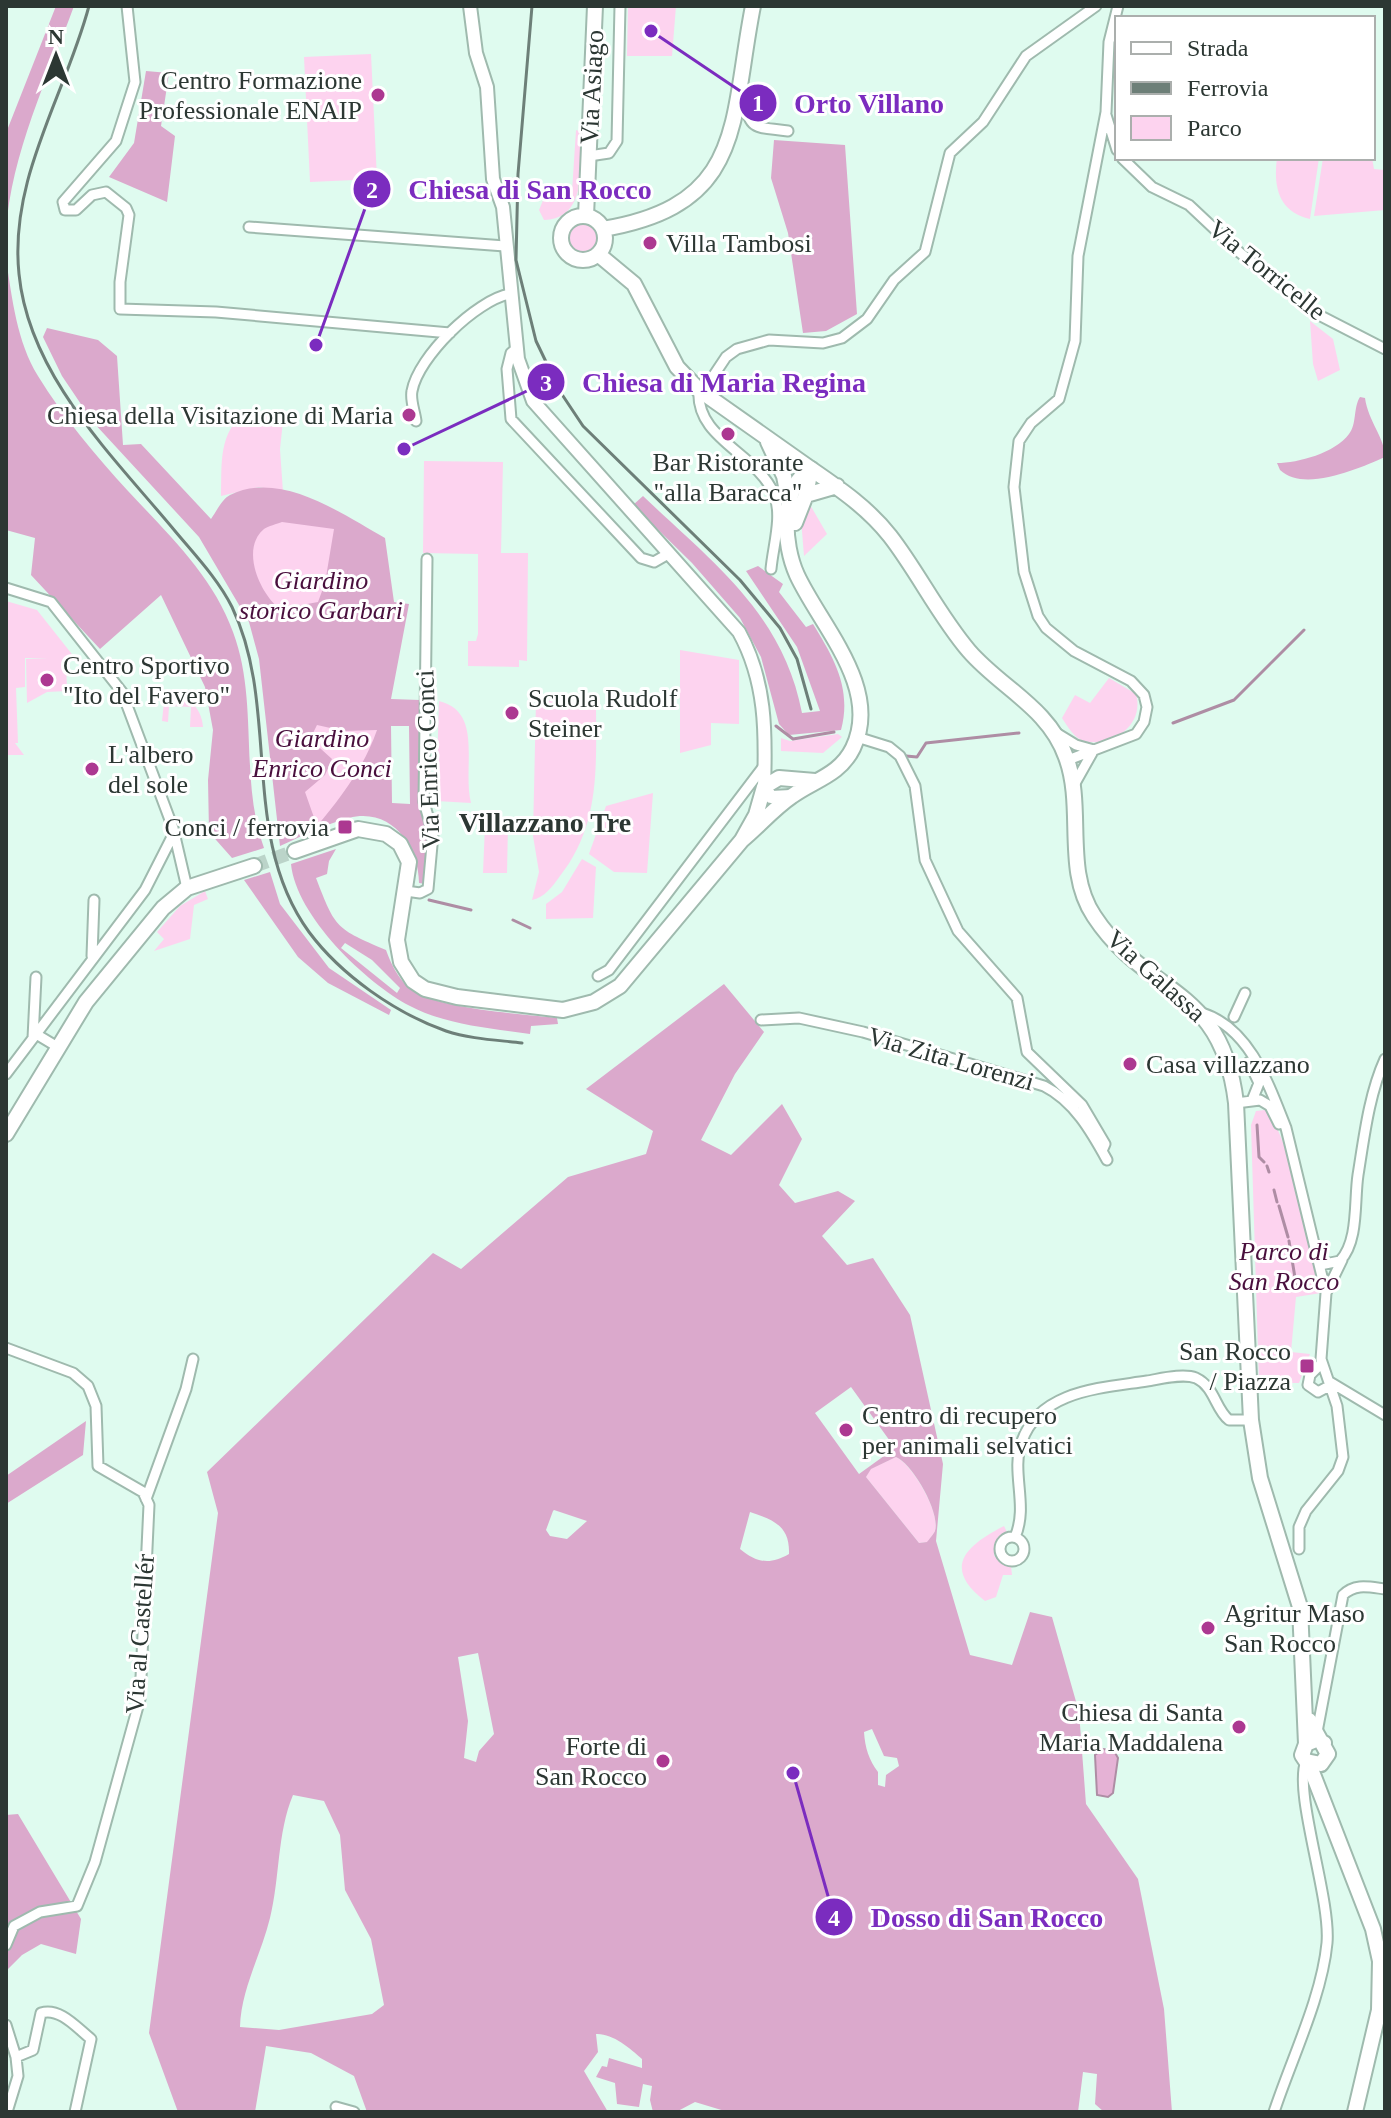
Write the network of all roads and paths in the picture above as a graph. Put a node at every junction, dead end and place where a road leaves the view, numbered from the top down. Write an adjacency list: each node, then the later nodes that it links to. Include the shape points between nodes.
1 (127, 6): 22 (street, via 135,82 116,141 68,192 62,207 76,210 92,195 106,192 126,208 120,309)
2 (470, 6): 19 (street, Via Enrico Conci, via 487,87 493,179 503,207)
3 (595, 6): 12 (main road, Via Asiago)
4 (620, 6): 12 (street, via 617,141 609,153)
5 (753, 6): 8 (main road)
6 (1096, 6): 25 (street, via 1026,56 983,122 950,153 925,252 894,280 867,319 842,338 823,343 769,340 737,349)
7 (1115, 18): 9 (street)
8 (738, 96): 10 (street, via 744,97 749,121); 18 (main road, via 727,147 699,189 654,217)
9 (1106, 112): 11 (street); 39 (street, via 1078,256 1072,353 1059,399 1019,441 1013,480 1024,572 1046,628 1082,656 1131,681 1144,695 1147,707 1140,730)
10 (788, 131)
11 (1115, 143)
12 (589, 156): 16 (main road, Via Asiago)
13 (1124, 160): 14 (street, Via Torricelle)
14 (1152, 187): 15 (street, Via Torricelle); 23 (street, Via Torricelle, via 1189,205 1315,313)
15 (1159, 202)
16 (586, 216): 18 (main road); 20 (main road, via 567,223 563,246 575,258)
17 (249, 227): 19 (street)
18 (603, 229): 20 (main road)
19 (505, 246): 21 (street, Via Enrico Conci)
20 (598, 254): 25 (main road, Via Galassa, via 634,284 677,367)
21 (510, 294): 22 (street, via 490,299); 24 (street, Via Enrico Conci)
22 (450, 333): 26 (street, via 414,384)
23 (1382, 345)
24 (516, 349): 32 (street, Via Enrico Conci, via 521,373 543,417); 32 (street, Via Enrico Conci, via 507,369 511,419 641,558 654,562)
25 (700, 391): 27 (main road, Via Galassa); 34 (street, Via Galassa, via 698,403 705,419 760,472 774,494)
26 (416, 421)
27 (765, 438): 28 (main road, Via Galassa); 31 (main road, via 784,476)
28 (811, 469): 29 (main road, Via Galassa); 30 (main road); 31 (main road, via 796,481)
29 (837, 486): 30 (main road); 37 (main road, Via Galassa, via 888,533 971,653)
30 (806, 495): 36 (main road, via 795,523)
31 (789, 502): 36 (main road, via 791,556)
32 (668, 554): 41 (street, Via Enrico Conci, via 729,616 749,649 762,695)
33 (427, 559): 52 (street, Via Enrico Conci, via 424,793 433,834 431,869 428,889)
34 (771, 569)
35 (6, 588): 47 (street, via 51,602 114,681 133,717)
36 (809, 594): 38 (main road, via 849,664 857,697)
37 (1055, 733): 39 (street); 40 (main road, Via Galassa)
38 (857, 737): 43 (main road, via 847,759); 62 (street, Via Zita Lorenzi, via 900,756 915,786 925,860 953,921 1013,991 1027,1052 1089,1115 1105,1144 1104,1156 1066,1101 1044,1086 852,1030 799,1018)
39 (1094, 750): 40 (street); 44 (street)
40 (1068, 760): 44 (main road, Via Galassa)
41 (764, 761): 42 (street); 45 (street, Via Enrico Conci); 54 (street)
42 (785, 777): 43 (main road); 45 (main road)
43 (820, 780): 46 (main road)
44 (1073, 786): 60 (main road, Via Galassa, via 1080,881 1092,914 1124,949)
45 (764, 787): 46 (street, via 771,797); 48 (main road, Via Enrico Conci)
46 (791, 796): 48 (main road)
47 (174, 833): 51 (street); 56 (street, via 145,890)
48 (742, 840): 55 (main road, Via Enrico Conci)
49 (295, 851): 52 (main road, Via Enrico Conci, via 350,831 375,829 405,852)
50 (254, 866): 51 (main road)
51 (187, 888): 64 (main road, via 163,908 111,970)
52 (406, 891): 55 (main road, Via Enrico Conci, via 397,940 406,972 425,989 472,1000 547,1010 594,1002 629,977)
53 (94, 900): 56 (street)
54 (652, 915): 55 (street); 57 (street, via 609,970)
55 (669, 929)
56 (92, 956): 63 (street)
57 (598, 976)
58 (36, 977): 63 (street)
59 (1245, 993): 61 (street)
60 (1202, 1013): 61 (street); 69 (main road, Via Galassa, via 1225,1053)
61 (1234, 1018): 65 (street)
62 (761, 1020)
63 (35, 1036): 64 (street); 67 (street)
64 (56, 1046): 70 (main road)
65 (1248, 1048): 68 (street, via 1259,1083); 71 (street, via 1277,1106)
66 (1385, 1059): 72 (street)
67 (6, 1074)
68 (1253, 1098): 69 (street); 71 (street, via 1270,1106)
69 (1236, 1103): 80 (main road, Via Galassa)
70 (6, 1134)
71 (1292, 1152): 73 (street)
72 (1343, 1259): 73 (street); 74 (street)
73 (1320, 1265): 74 (street)
74 (1326, 1293): 77 (street)
75 (6, 1348): 81 (street, via 81,1379 96,1406 98,1466 133,1484)
76 (193, 1359): 81 (street)
77 (1322, 1363): 78 (street); 78 (street, via 1308,1385 1318,1392)
78 (1330, 1383): 79 (street); 83 (street, via 1343,1457 1306,1511)
79 (1385, 1415)
80 (1251, 1420): 82 (street, via 1229,1420 1217,1398 1190,1376 1118,1384 1056,1402 1040,1412 1021,1441 1022,1509); 86 (main road, Via Galassa, via 1260,1478 1299,1596)
81 (146, 1499): 89 (street, Via al Castellér, via 140,1699 98,1851 77,1906 40,1912 14,1926)
82 (1015, 1537)
83 (1299, 1549)
84 (1385, 1589): 85 (street, via 1350,1587 1343,1595)
85 (1321, 1708): 86 (street); 87 (street)
86 (1306, 1715): 87 (main road, Via Galassa)
87 (1315, 1740): 88 (main road, via 1302,1755); 88 (main road, via 1328,1754)
88 (1313, 1762): 96 (street, via 1302,1781 1327,1943); 97 (main road, via 1380,1961 1379,2010)
89 (6, 1945)
90 (6, 2025): 91 (street)
91 (16, 2057): 93 (street, via 18,2076); 94 (street, via 33,2050 41,2013 47,2011 91,2039)
92 (336, 2107): 95 (street)
93 (7, 2112)
94 (75, 2112)
95 (354, 2112)
96 (1274, 2112)
97 (1355, 2112)

